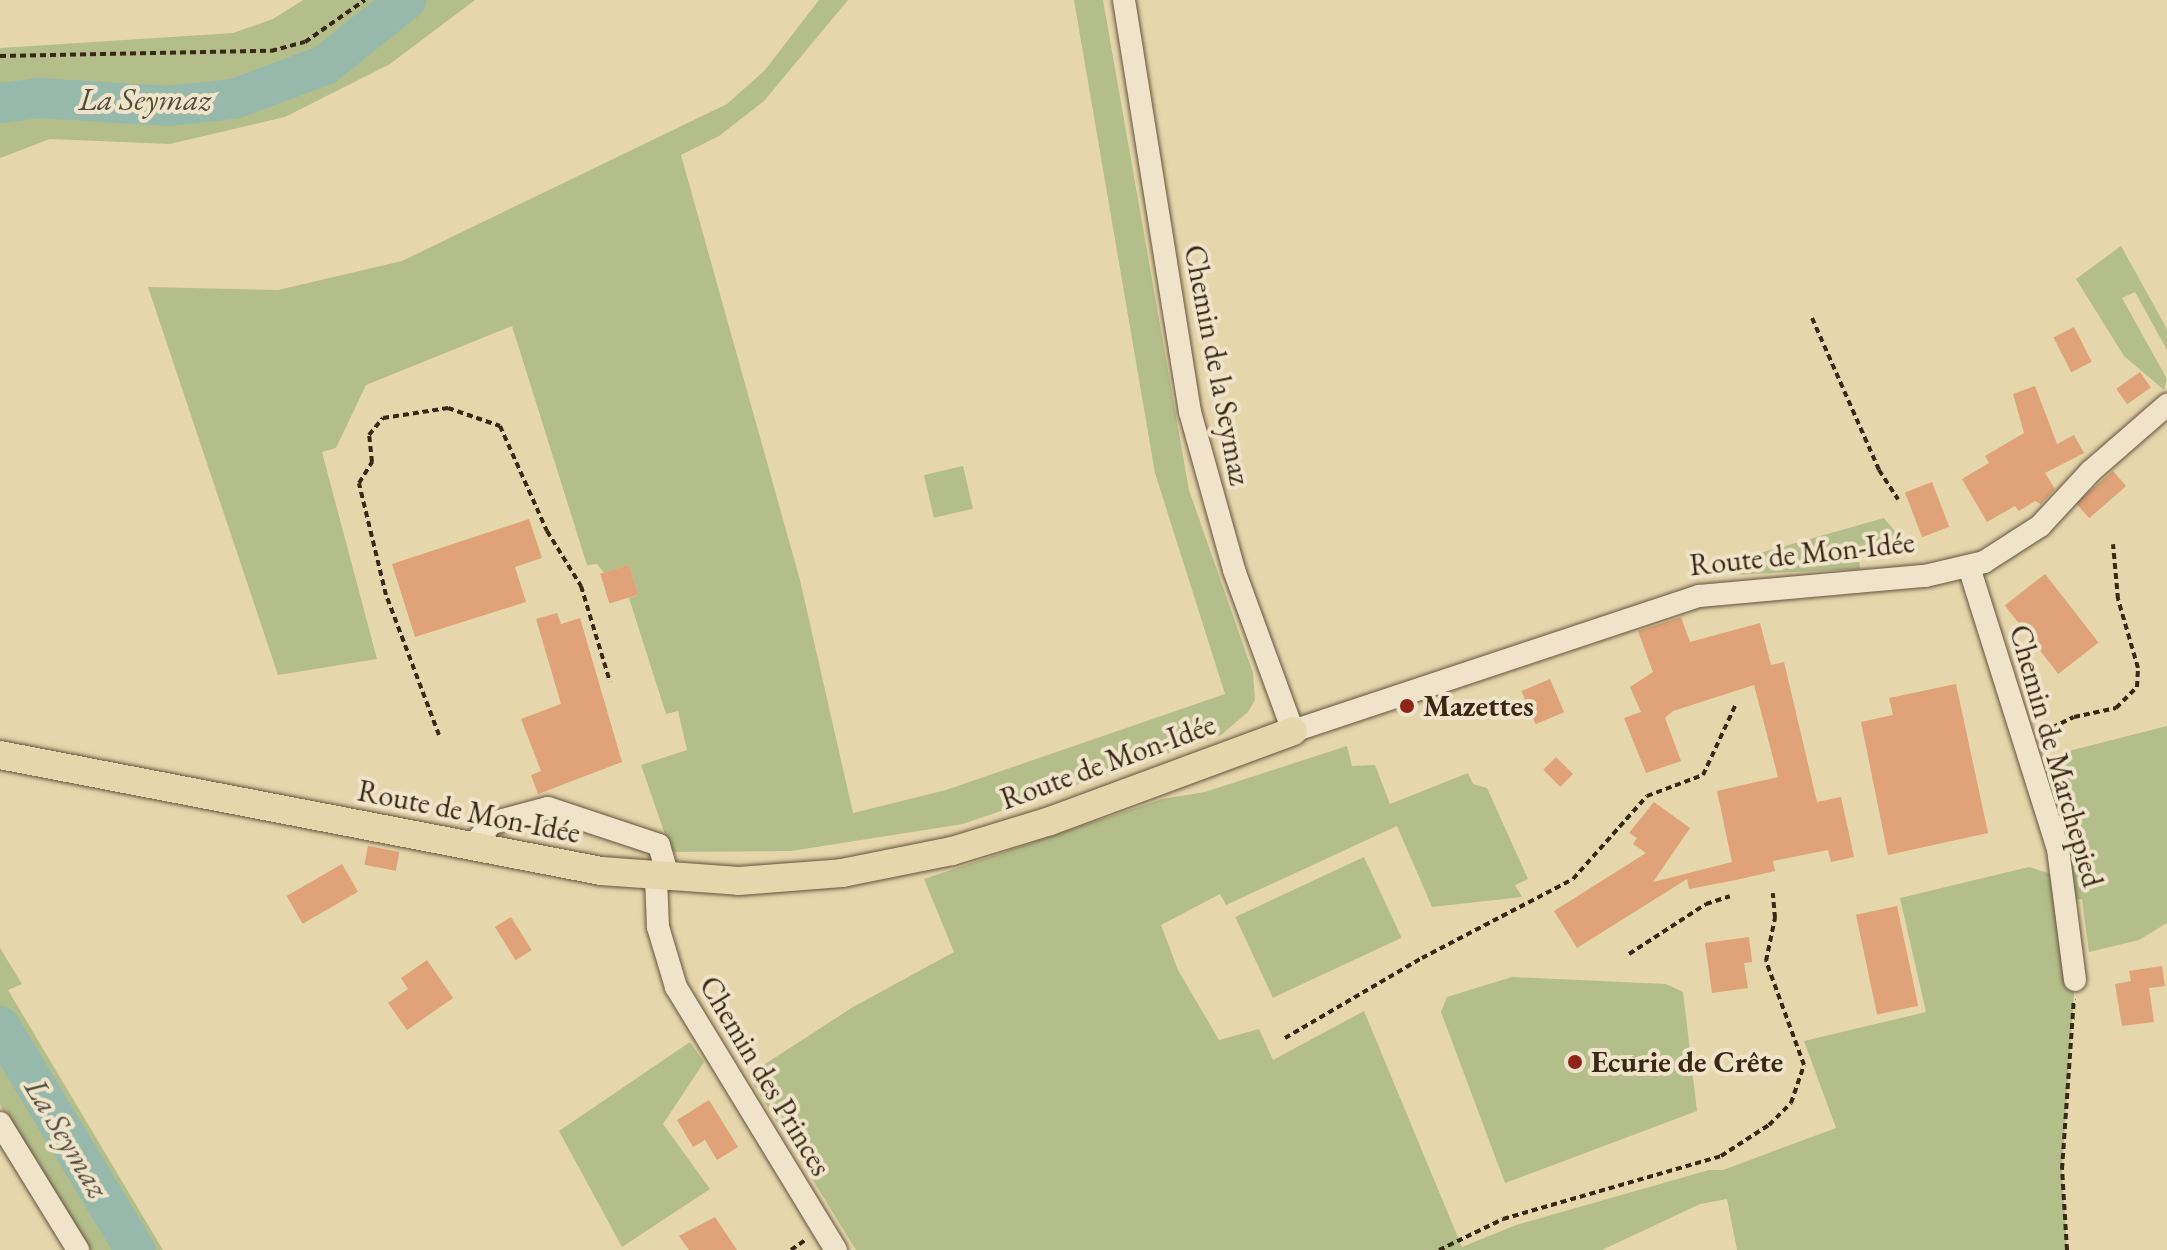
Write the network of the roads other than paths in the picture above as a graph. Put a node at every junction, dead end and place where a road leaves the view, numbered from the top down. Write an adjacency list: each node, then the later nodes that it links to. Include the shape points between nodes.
1 (1124, 0): 4 (street, Chemin de la Seymaz, via 1190,412 1234,570)
2 (2167, 405): 3 (street, Route de Mon-Idée, via 2084,478 2040,526)
3 (1969, 567): 4 (street, Route de Mon-Idée, via 1699,596); 8 (street, Chemin de Marchepied, via 2058,849)
4 (1293, 731): 7 (main road, Route de Mon-Idée, via 1050,821 952,851 801,878)
5 (0, 755): 6 (main road, Route de Mon-Idée)
6 (471, 847): 7 (main road, Route de Mon-Idée); 7 (street, Chemin des Princes, via 492,823 548,808 659,845)
7 (662, 878): 11 (street, Chemin des Princes, via 658,927 676,987)
8 (2075, 980)
9 (0, 1123): 10 (street)
10 (78, 1250)
11 (836, 1250)

